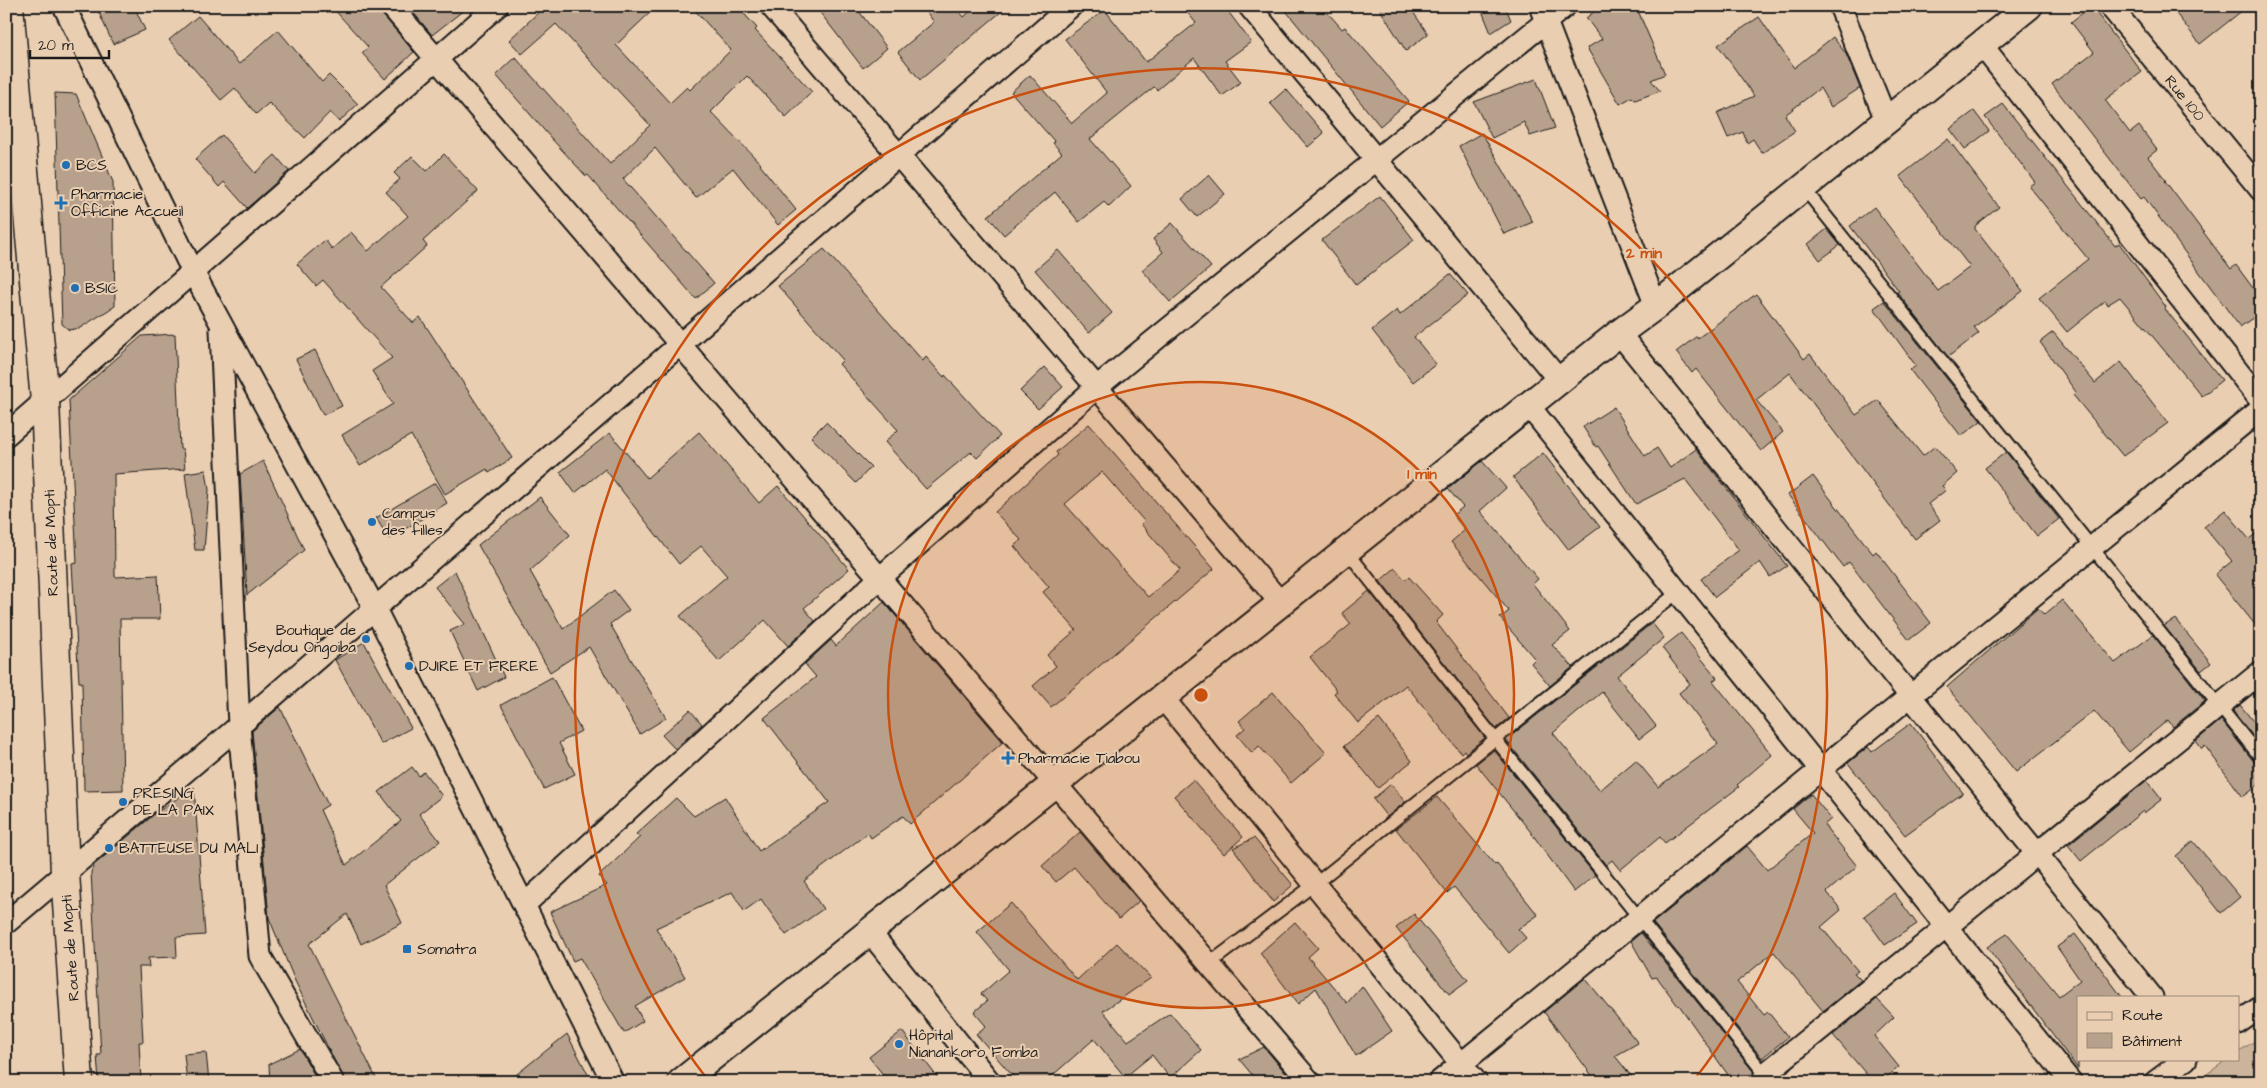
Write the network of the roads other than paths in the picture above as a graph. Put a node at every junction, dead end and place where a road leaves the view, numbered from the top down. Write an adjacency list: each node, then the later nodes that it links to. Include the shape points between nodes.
1 (9, 6): 28 (highway, Route de Mopti)
2 (64, 6): 20 (street)
3 (392, 6): 14 (street)
4 (497, 6): 14 (street)
5 (771, 6): 16 (street)
6 (1249, 6): 17 (street)
7 (1565, 6): 12 (street)
8 (1840, 6): 15 (street)
9 (2029, 6): 13 (street)
10 (2110, 6): 19 (street, Rue 100)
11 (1061, 9): 16 (street)
12 (1543, 14): 17 (street); 21 (street)
13 (1982, 44): 15 (street); 27 (street)
14 (436, 60): 20 (street); 24 (street)
15 (1887, 122): 18 (street)
16 (898, 155): 24 (street); 26 (street)
17 (1376, 159): 25 (street); 26 (street)
18 (1802, 186): 21 (street); 32 (lane)
19 (2261, 190)
20 (193, 272): 22 (street); 28 (street)
21 (1656, 306): 23 (street)
22 (221, 324): 37 (street); 42 (street)
23 (1619, 333): 25 (street); 39 (street)
24 (679, 344): 34 (street); 37 (street)
25 (1559, 380): 29 (street)
26 (1097, 387): 34 (street); 36 (street)
27 (2261, 401)
28 (45, 402): 31 (street); 48 (highway, Route de Mopti)
29 (1528, 405): 33 (street); 35 (street)
30 (2261, 409): 32 (street)
31 (6, 435)
32 (2093, 546): 39 (street); 41 (lane)
33 (1346, 550): 36 (street); 43 (lane)
34 (880, 578): 46 (street); 50 (street)
35 (1678, 592): 43 (lane); 45 (street)
36 (1280, 602): 40 (street)
37 (374, 607): 42 (street); 50 (street)
38 (2261, 672): 41 (street)
39 (1910, 696): 45 (street); 47 (street)
40 (1162, 697): 46 (street); 49 (street)
41 (2219, 706): 44 (lane); 47 (street)
42 (239, 726): 48 (street); 63 (street, via 260,956)
43 (1495, 739): 49 (lane); 51 (lane)
44 (2261, 758)
45 (1820, 769): 51 (street); 53 (street)
46 (1056, 784): 54 (street); 55 (street)
47 (2037, 853): 53 (street); 56 (street)
48 (65, 873): 52 (street); 62 (highway, Route de Mopti)
49 (1315, 884): 55 (lane); 60 (street)
50 (524, 905): 64 (street)
51 (1638, 919): 60 (street); 61 (lane)
52 (6, 923)
53 (1947, 926): 61 (street); 70 (street)
54 (869, 932): 65 (street); 66 (street)
55 (1210, 964): 67 (street)
56 (2151, 996)
57 (2261, 1007): 58 (street)
58 (2240, 1022)
59 (2185, 1060): 71 (street)
60 (1461, 1064): 68 (street); 69 (street)
61 (1768, 1078)
62 (79, 1082)
63 (333, 1082)
64 (613, 1082)
65 (681, 1082)
66 (990, 1082)
67 (1310, 1082)
68 (1439, 1082)
69 (1476, 1082)
70 (2071, 1082)
71 (2155, 1082)

